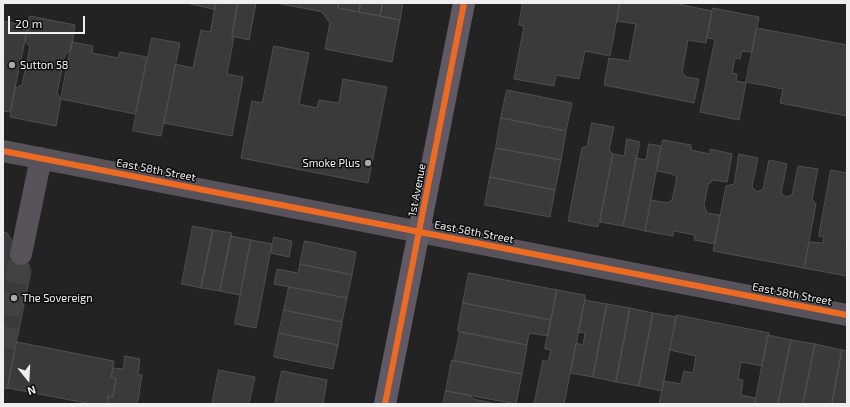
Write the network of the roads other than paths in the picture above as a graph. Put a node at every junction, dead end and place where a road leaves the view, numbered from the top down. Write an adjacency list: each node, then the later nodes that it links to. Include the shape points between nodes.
1 (464, 3): 4 (main road, 1st Avenue)
2 (3, 151): 3 (street, East 58th Street)
3 (41, 158): 4 (street, East 58th Street); 5 (street)
4 (420, 231): 6 (street, East 58th Street); 7 (main road, 1st Avenue)
5 (21, 254)
6 (847, 315)
7 (385, 404)

